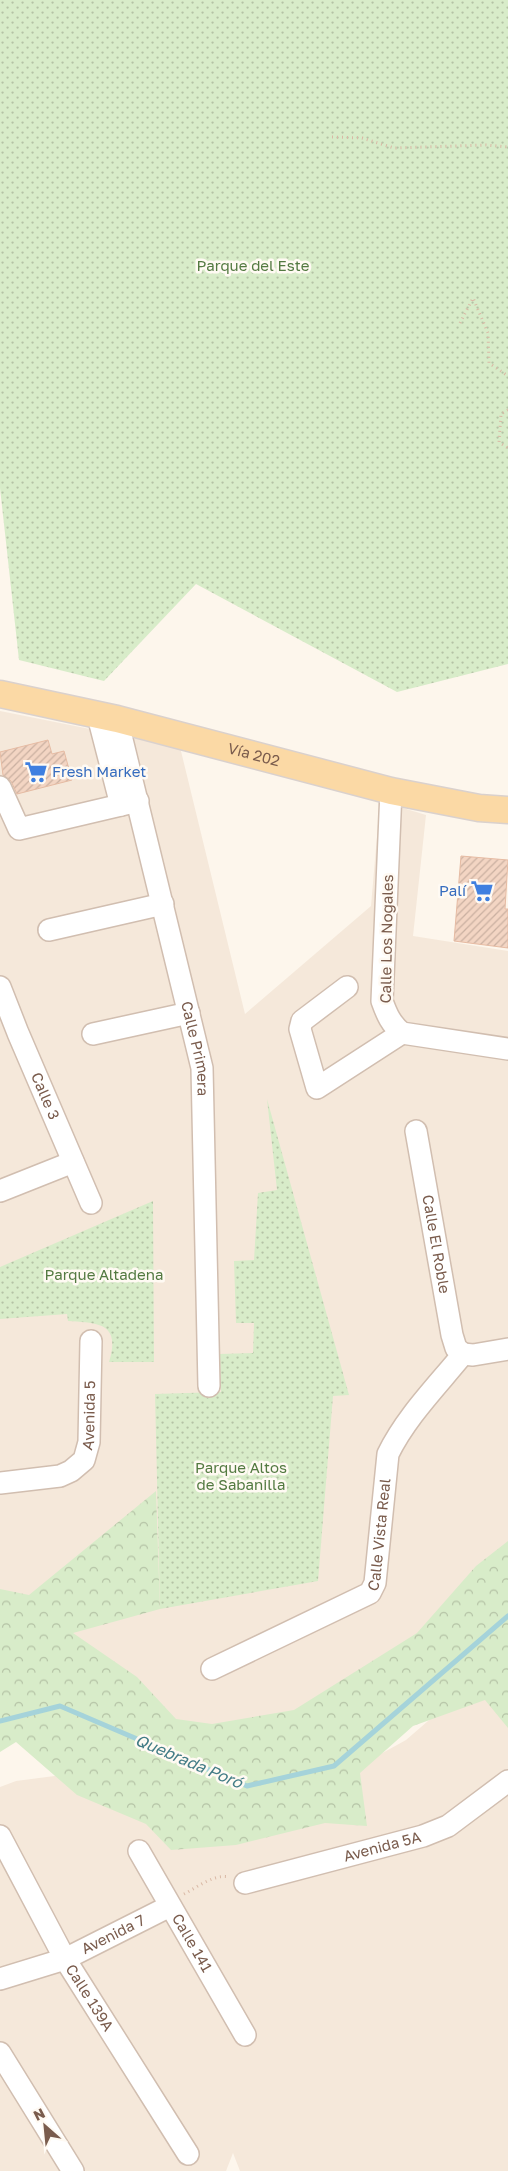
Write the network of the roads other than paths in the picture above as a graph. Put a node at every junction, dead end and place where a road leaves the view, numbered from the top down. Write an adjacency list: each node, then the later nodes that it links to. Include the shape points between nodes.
1 (0, 694): 2 (main road, Vía 202)
2 (108, 717): 4 (main road, Vía 202); 5 (street, Calle Primera)
3 (0, 788): 5 (street, via 18,829)
4 (391, 791): 6 (main road, Vía 202, via 479,808); 12 (street, Calle Los Nogales, via 382,1001 392,1025)
5 (129, 803): 7 (street, Calle Primera)
6 (508, 810)
7 (163, 904): 8 (street); 11 (street, Calle Primera)
8 (49, 930)
9 (0, 987): 14 (street, Calle 3)
10 (347, 987): 12 (street, via 302,1021 300,1029 317,1088)
11 (189, 1013): 13 (street); 23 (street, Calle Primera, via 202,1068)
12 (402, 1033): 15 (street)
13 (93, 1034)
14 (9, 1036): 17 (street, Calle 3)
15 (508, 1050)
16 (416, 1131): 22 (street, Calle El Roble, via 452,1335 456,1348)
17 (73, 1162): 18 (street); 19 (street, Calle 3)
18 (0, 1191)
19 (92, 1203)
20 (91, 1341): 24 (street, Avenida 5, via 89,1442 84,1460 60,1476)
21 (508, 1349): 22 (street, via 473,1356)
22 (463, 1354): 25 (street, Calle Vista Real, via 409,1421 388,1454 375,1583 370,1593)
23 (210, 1386)
24 (0, 1483)
25 (212, 1670)
26 (508, 1781): 29 (street, Avenida 5A, via 448,1826 423,1836)
27 (0, 1836): 31 (street, Calle 139A)
28 (139, 1851): 30 (street, Calle 141)
29 (245, 1883)
30 (169, 1904): 31 (street, Avenida 7); 33 (street, Calle 141)
31 (65, 1959): 32 (street, Avenida 7); 35 (street, Calle 139A)
32 (0, 1979)
33 (245, 2035)
34 (0, 2053): 36 (street)
35 (188, 2154)
36 (73, 2171)

